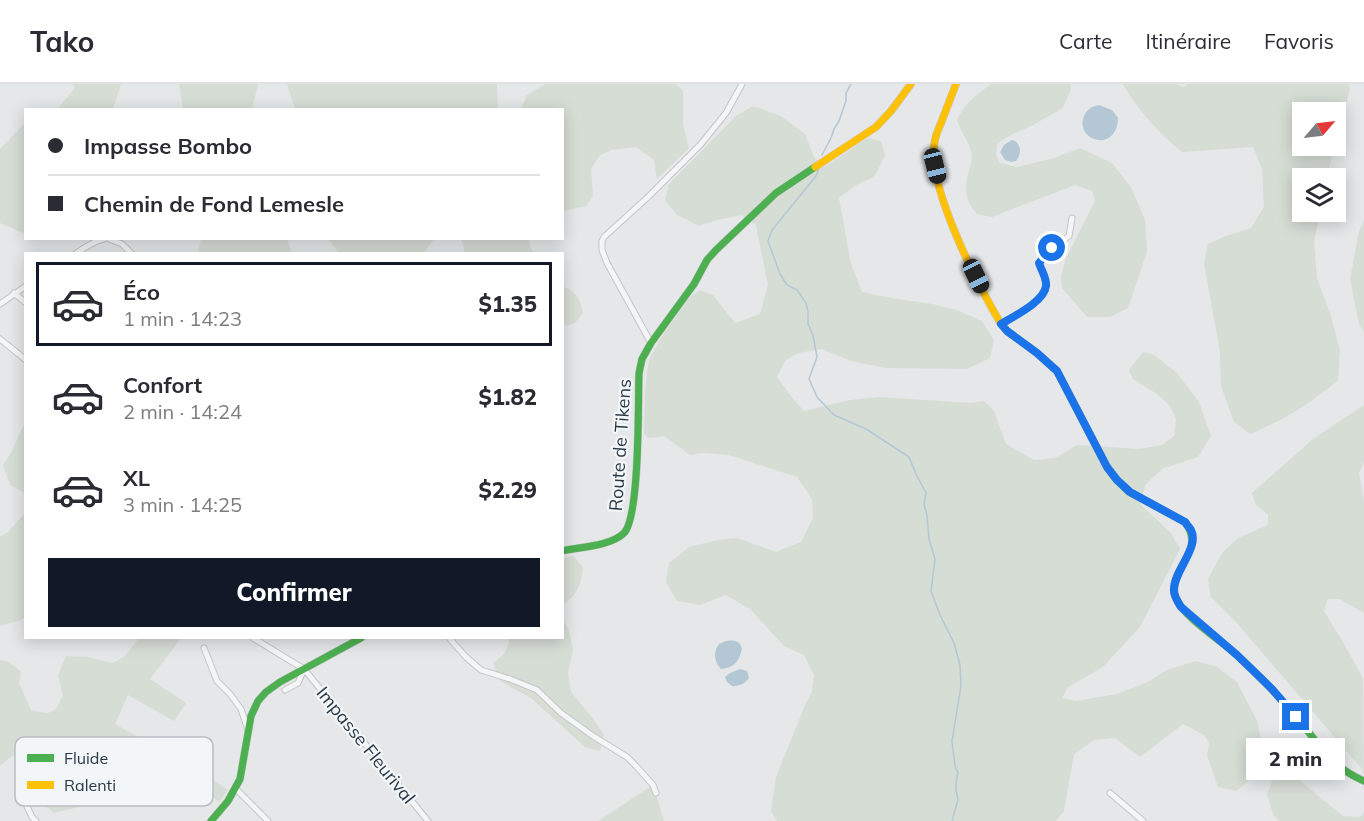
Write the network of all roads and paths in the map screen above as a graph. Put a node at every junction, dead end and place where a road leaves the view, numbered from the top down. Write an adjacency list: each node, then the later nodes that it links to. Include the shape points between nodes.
1 (742, 84): 15 (street, via 726,113 701,144 602,241 607,263)
2 (910, 84): 15 (street, Route de Tikens, via 876,127 776,193 716,250)
3 (956, 84): 13 (street, via 934,140 935,166 959,241)
4 (1072, 218): 13 (street, via 1069,236 1039,263 1046,280 1041,297)
5 (98, 240): 7 (street)
6 (111, 240): 8 (street)
7 (78, 252)
8 (130, 252)
9 (24, 287): 10 (street)
10 (14, 293): 11 (street); 12 (street)
11 (24, 301)
12 (0, 304)
13 (1001, 324): 25 (street, via 1057,371 1117,480 1130,492 1185,522 1191,530 1193,543 1173,590 1181,607 1272,689 1327,758 1347,775)
14 (0, 339): 16 (street)
15 (651, 343): 17 (street, Route de Tikens, via 639,373 636,483 628,528 613,541)
16 (24, 358)
17 (564, 551)
18 (255, 639): 22 (street, Impasse Fleurival)
19 (358, 639): 22 (street)
20 (450, 639): 27 (street, via 481,670 537,690 561,713 627,757 654,785)
21 (204, 648): 24 (street, via 217,681 242,710)
22 (304, 669): 23 (street, via 298,683); 24 (street, via 266,692 251,716); 33 (street, Impasse Fleurival)
23 (285, 690)
24 (248, 732): 26 (street)
25 (1364, 781)
26 (236, 789): 31 (street); 32 (street)
27 (656, 793)
28 (1110, 793): 34 (street)
29 (27, 806): 30 (street)
30 (36, 821)
31 (211, 821)
32 (268, 821)
33 (428, 821)
34 (1143, 821)

